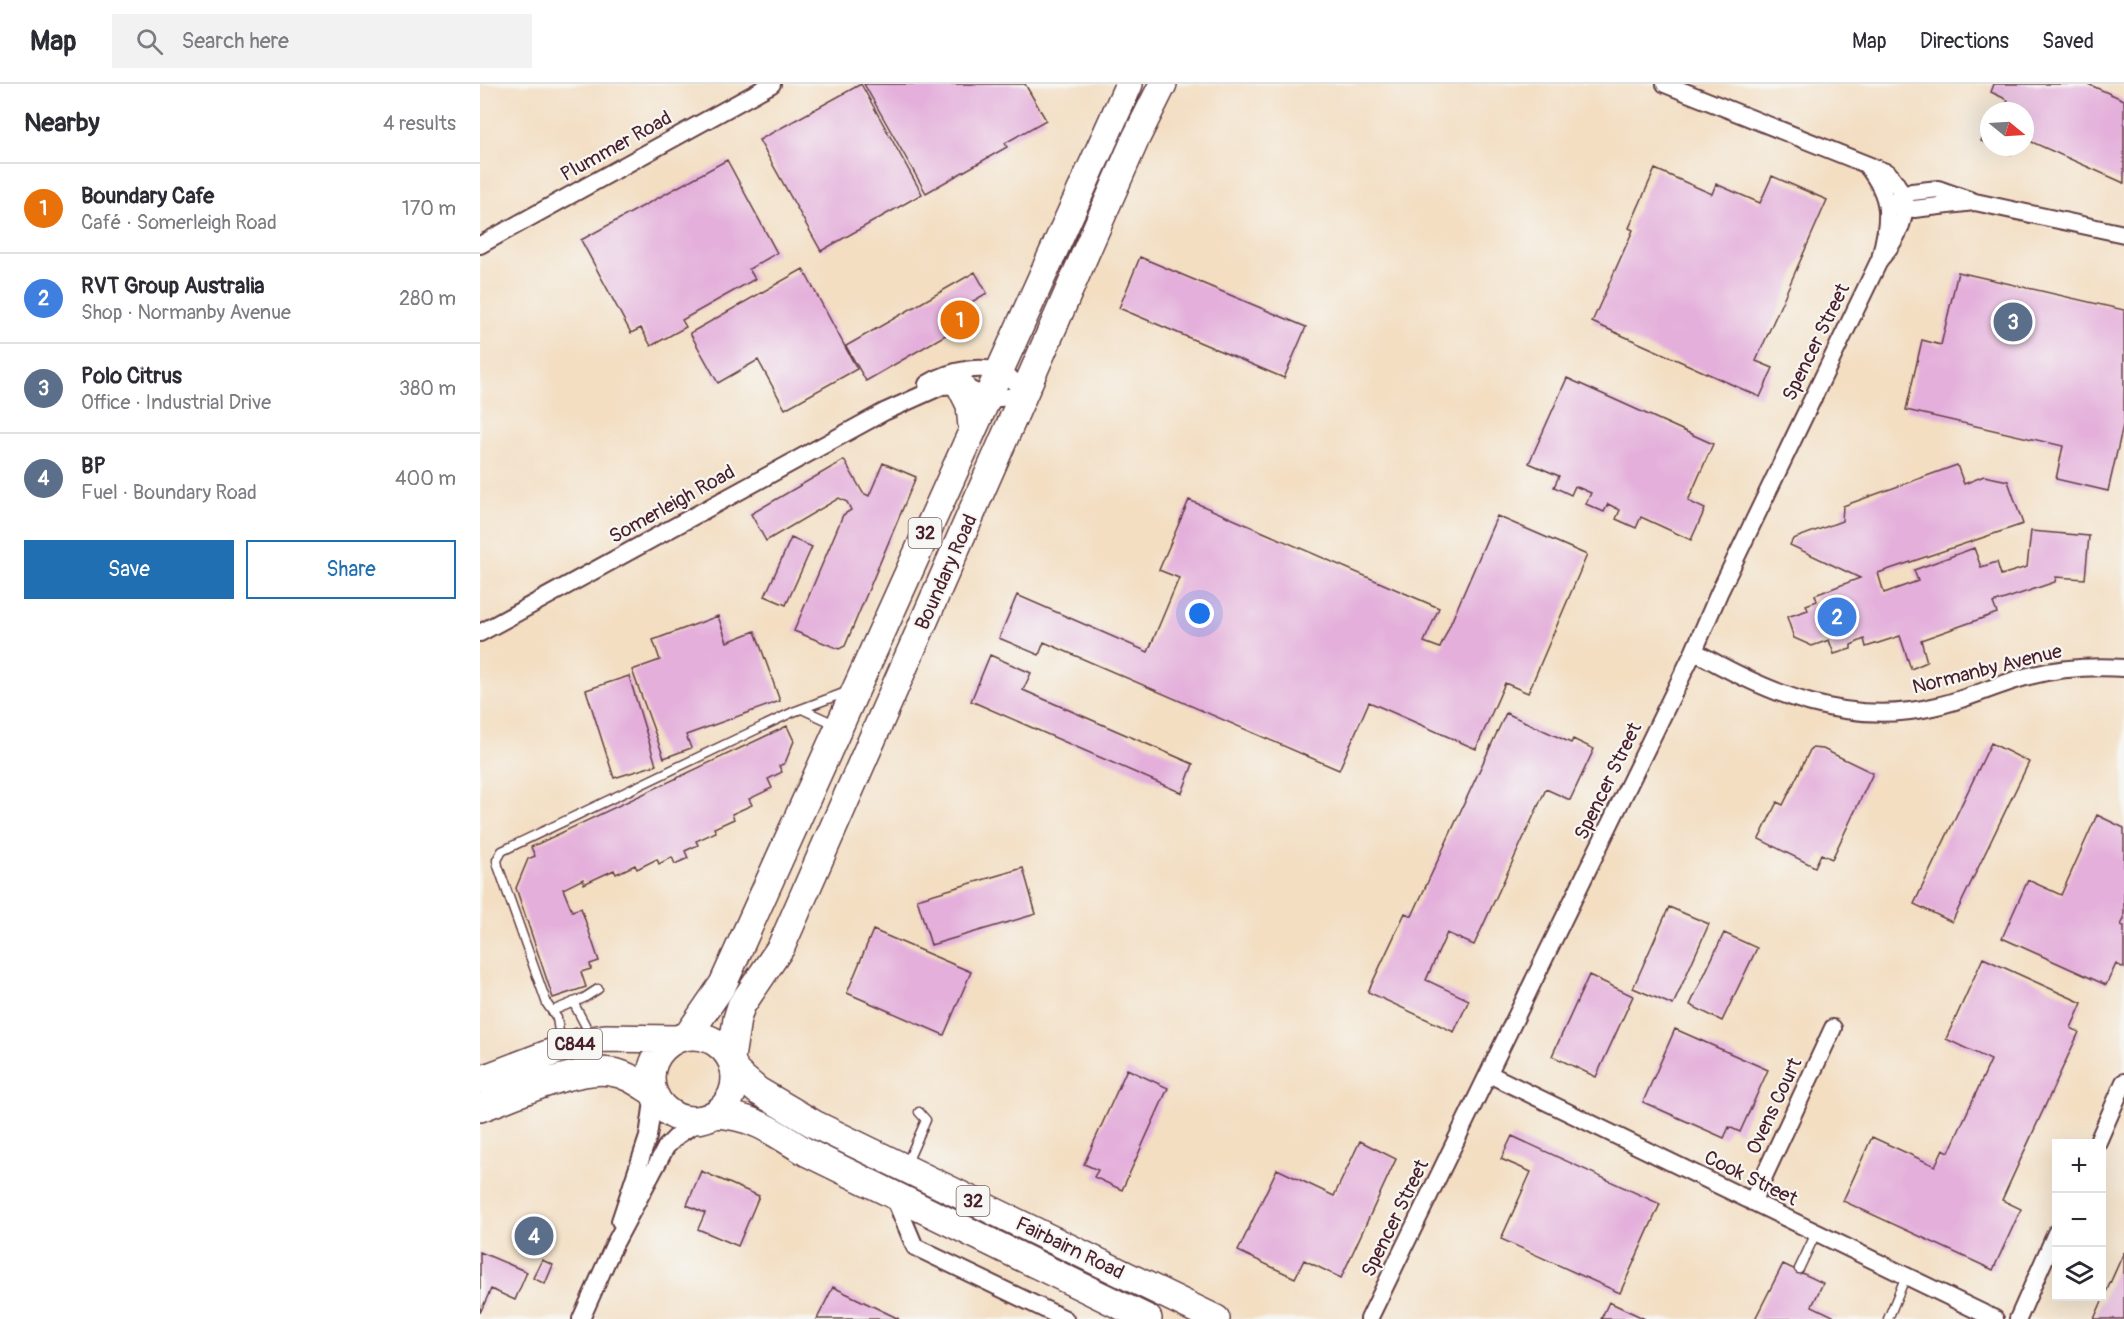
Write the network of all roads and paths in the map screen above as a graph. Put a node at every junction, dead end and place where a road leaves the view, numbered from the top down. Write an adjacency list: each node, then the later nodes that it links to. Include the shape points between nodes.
1 (772, 84): 7 (street, Plummer Road)
2 (1129, 84): 8 (main road, Boundary Road / 32)
3 (1163, 84): 9 (main road, Boundary Road / 32)
4 (1665, 84): 5 (street, Spencer Street, via 1867,166)
5 (1898, 203): 6 (street, via 1912,192 1938,189 1975,202); 13 (street, Spencer Street, via 1888,222 1880,259)
6 (2124, 234)
7 (480, 245)
8 (985, 369): 9 (street, via 1010,378); 10 (main road, Boundary Road / 32); 11 (main road, via 970,405); 12 (street, Somerleigh Road, via 952,372 935,379 884,412)
9 (1025, 395): 10 (street); 25 (main road, Boundary Road / 32, via 781,947 741,1006 736,1019)
10 (986, 397): 11 (main road, Boundary Road / 32)
11 (972, 427): 15 (main road, Boundary Road / 32)
12 (480, 633)
13 (1694, 651): 14 (street, Normanby Avenue, via 1798,701 1861,713 1937,706 2027,676 2064,669); 26 (street, Spencer Street)
14 (2124, 669)
15 (855, 689): 16 (lane); 17 (main road, Boundary Road / 32)
16 (802, 709): 17 (lane, via 828,721); 20 (lane, via 502,851 498,866)
17 (836, 732): 22 (main road, Boundary Road / 32, via 723,984)
18 (598, 989): 19 (lane)
19 (573, 1002): 20 (lane); 23 (lane)
20 (552, 1011): 24 (lane, via 560,1027)
21 (1833, 1028): 36 (street, Ovens Court)
22 (682, 1037): 23 (main road, C844); 25 (main road, 32, via 713,1040 724,1048); 29 (main road, 32, via 663,1048 654,1061)
23 (593, 1040): 24 (main road, C844)
24 (562, 1049): 27 (main road, C844)
25 (733, 1065): 32 (main road, 32, via 733,1093); 34 (main road, Fairbairn Road / 32, via 758,1091 788,1110)
26 (1489, 1074): 36 (street, Cook Street); 46 (street, Spencer Street)
27 (480, 1080)
28 (2124, 1082): 33 (street)
29 (654, 1093): 30 (main road, C844, via 613,1072 583,1072); 32 (main road, 32, via 659,1104 674,1115 688,1120); 39 (street, via 648,1137)
30 (480, 1108)
31 (919, 1112): 34 (lane, via 926,1120)
32 (709, 1116): 35 (main road, Fairbairn Road / 32, via 746,1117); 39 (street, via 666,1147)
33 (2099, 1139)
34 (905, 1168): 45 (main road, Fairbairn Road / 32)
35 (893, 1195): 43 (street, via 915,1247); 44 (main road, Fairbairn Road / 32)
36 (1752, 1202): 37 (street, Cook Street)
37 (1816, 1233): 40 (lane); 41 (street, Cook Street)
38 (2052, 1242): 49 (street)
39 (614, 1245): 42 (street)
40 (1799, 1269)
41 (1906, 1276): 47 (lane); 48 (street, Cook Street)
42 (581, 1319)
43 (1065, 1319)
44 (1148, 1319)
45 (1216, 1319)
46 (1369, 1319)
47 (1888, 1319)
48 (1995, 1319)
49 (2018, 1319)

